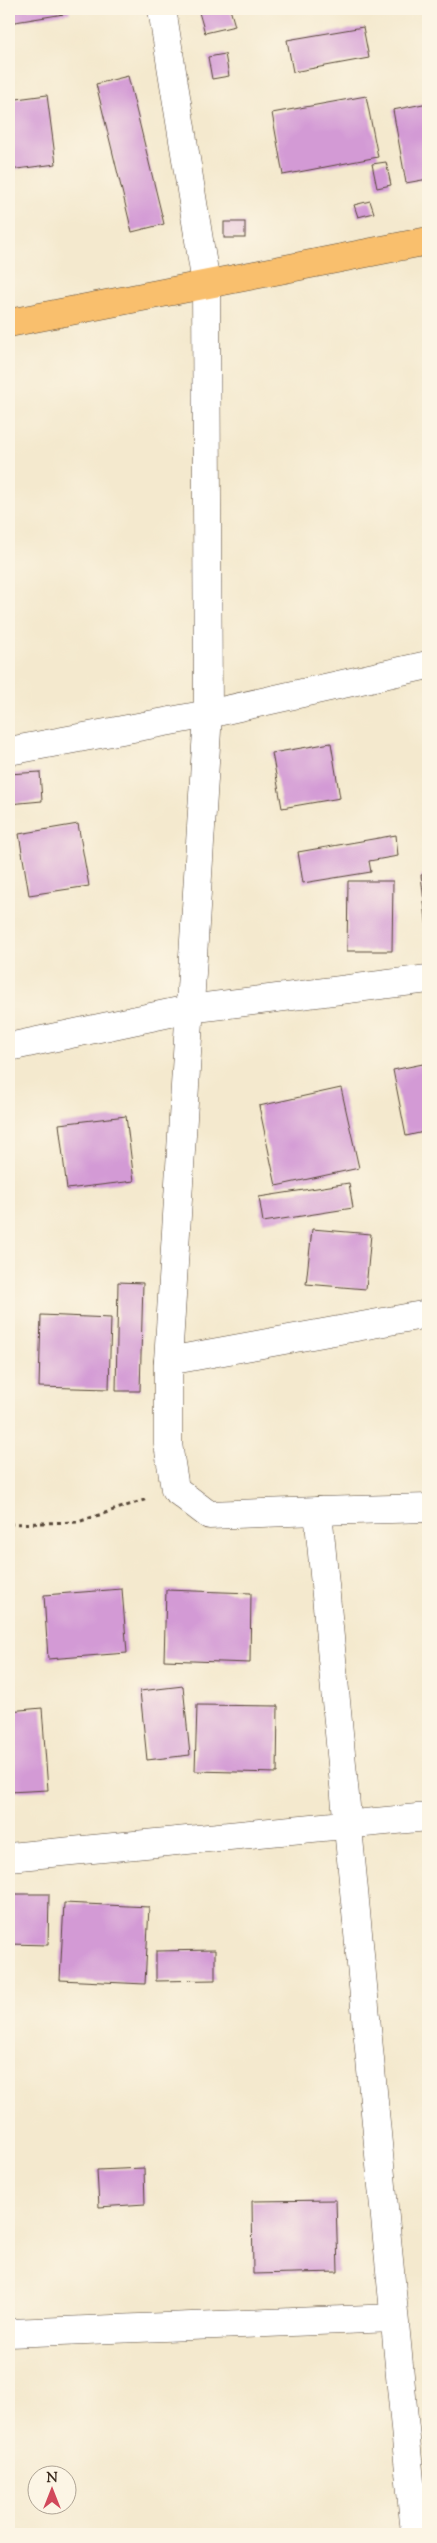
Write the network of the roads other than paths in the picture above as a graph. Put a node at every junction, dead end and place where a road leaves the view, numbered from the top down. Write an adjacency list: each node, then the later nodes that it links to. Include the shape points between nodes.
1 (162, 9): 3 (street)
2 (428, 241): 3 (highway)
3 (206, 284): 4 (highway); 6 (street)
4 (9, 323)
5 (428, 665): 6 (street)
6 (208, 714): 7 (street); 9 (street)
7 (9, 751)
8 (428, 979): 9 (street)
9 (189, 1009): 10 (street); 12 (street)
10 (9, 1047)
11 (428, 1314): 12 (street)
12 (168, 1362): 14 (street, via 168,1444 175,1489 209,1515)
13 (428, 1508): 14 (street)
14 (318, 1511): 16 (street)
15 (428, 1817): 16 (street)
16 (348, 1823): 17 (street); 18 (street)
17 (9, 1857)
18 (394, 2318): 19 (street); 20 (street)
19 (9, 2333)
20 (415, 2534)

